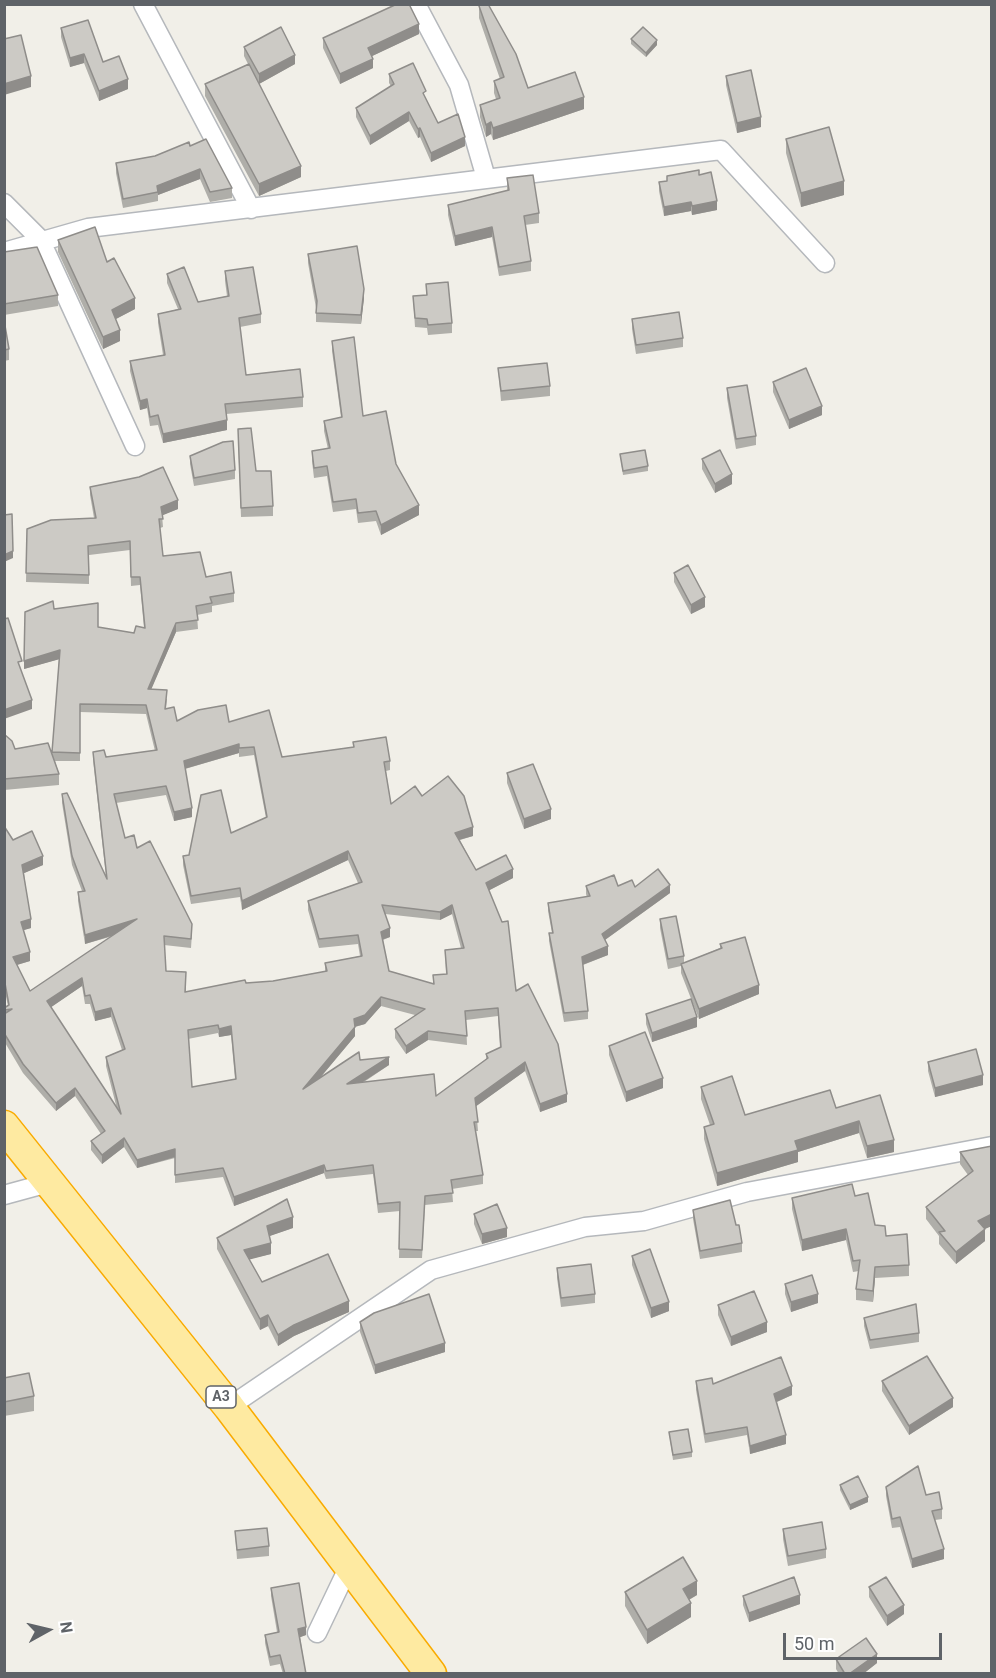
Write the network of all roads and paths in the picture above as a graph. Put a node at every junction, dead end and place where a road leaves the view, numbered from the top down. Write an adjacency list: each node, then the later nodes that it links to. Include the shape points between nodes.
1 (143, 4): 5 (street)
2 (416, 4): 3 (street, via 459,85)
3 (486, 178): 5 (street); 8 (street, via 721,150)
4 (4, 203): 6 (street)
5 (251, 209): 6 (street, via 88,228)
6 (40, 239): 7 (street); 9 (street)
7 (4, 252)
8 (825, 263)
9 (135, 446)
10 (4, 1126): 12 (highway, A3)
11 (992, 1146): 14 (street, via 747,1192 644,1221 585,1227 431,1270)
12 (48, 1183): 13 (street); 14 (highway, A3)
13 (4, 1195)
14 (229, 1407): 15 (highway, A3)
15 (350, 1564): 16 (street); 17 (highway, A3)
16 (317, 1633)
17 (431, 1674)

